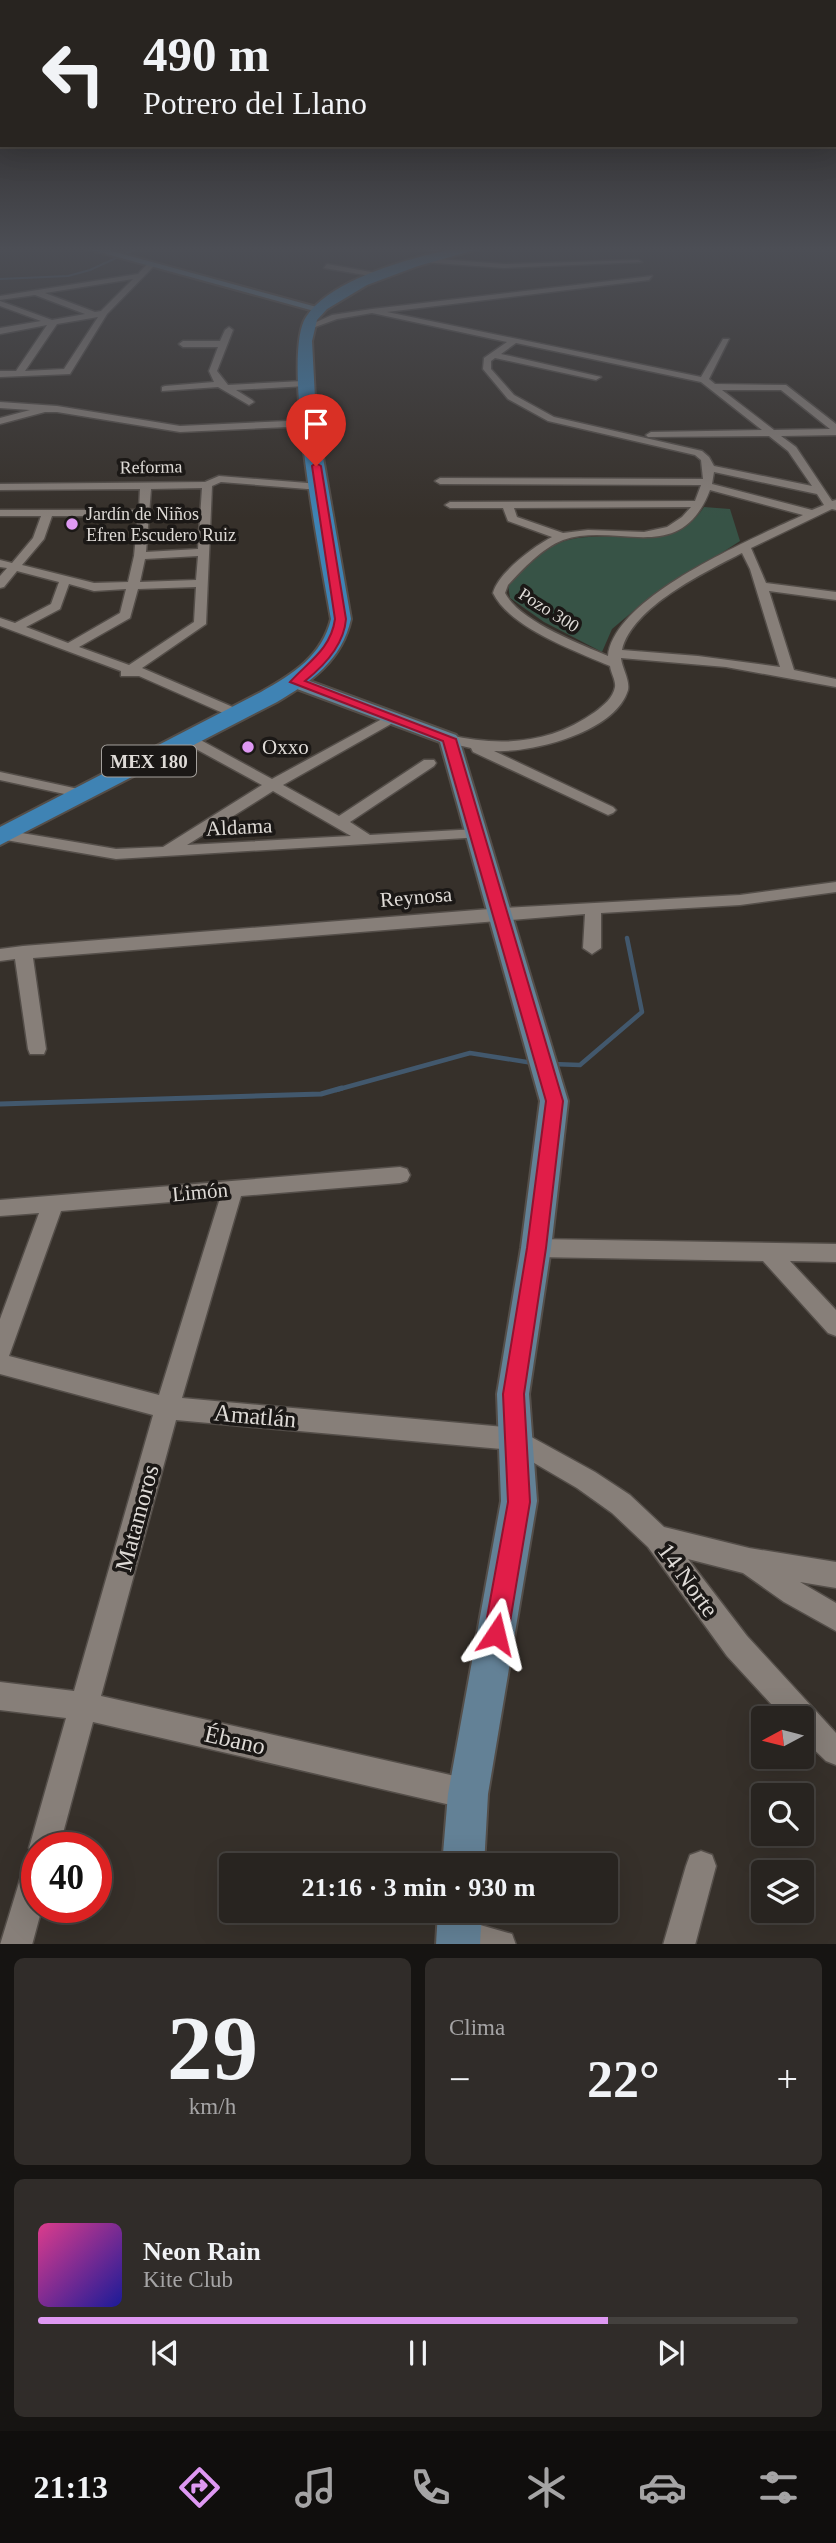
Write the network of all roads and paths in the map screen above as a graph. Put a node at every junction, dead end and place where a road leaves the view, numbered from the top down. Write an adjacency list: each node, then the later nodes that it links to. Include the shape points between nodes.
1 (226, 337): 16 (street, via 213,371)
2 (43, 338): 12 (street)
3 (86, 338): 12 (street, via 67,372)
4 (222, 338): 9 (street)
5 (306, 338): 14 (main road, MEX 180)
6 (498, 338): 7 (street)
7 (514, 341): 10 (street); 15 (street)
8 (726, 341): 15 (street)
9 (183, 344)
10 (492, 355): 13 (street); 25 (street, via 487,369 527,408 551,419)
11 (0, 374): 12 (street)
12 (18, 374)
13 (596, 377)
14 (303, 384): 16 (street); 22 (main road, MEX 180)
15 (708, 384): 23 (street, via 783,387); 24 (street)
16 (223, 386): 17 (street); 18 (street)
17 (165, 389)
18 (249, 402)
19 (0, 405): 20 (street)
20 (46, 409): 21 (street); 22 (street, via 180,429)
21 (0, 421)
22 (310, 424): 31 (main road, MEX 180)
23 (836, 430): 24 (street)
24 (773, 433): 25 (street); 33 (street, via 792,449)
25 (628, 435): 26 (street, via 703,455)
26 (710, 468): 28 (street); 33 (street)
27 (578, 480): 28 (street); 34 (street); 36 (street, via 438,476)
28 (707, 484): 35 (street); 42 (street)
29 (206, 485): 30 (street, Reforma); 31 (street, via 219,479); 47 (street, Reforma)
30 (146, 486): 32 (street, Reforma); 41 (street)
31 (320, 487): 63 (main road, MEX 180, via 340,630 317,666)
32 (1, 488)
33 (819, 491): 38 (street)
34 (592, 504): 35 (street); 37 (street); 44 (street)
35 (699, 504): 44 (street, Pozo 300, via 691,517 654,535)
36 (450, 505): 37 (street); 43 (street)
37 (507, 505): 45 (street, via 512,519)
38 (834, 505): 42 (street)
39 (0, 513): 40 (street)
40 (48, 513): 41 (street); 50 (street, via 38,539)
41 (142, 513): 48 (street)
42 (813, 514): 46 (street)
43 (456, 521)
44 (595, 534): 45 (street, Pozo 300)
45 (563, 537): 60 (street, Pozo 300, via 535,552 501,584 499,594 514,611 577,648)
46 (744, 545): 54 (street); 60 (street, via 656,599 634,618 617,640)
47 (205, 552): 48 (street); 52 (street, Reforma)
48 (140, 555): 55 (street)
49 (0, 563): 50 (street)
50 (18, 565): 51 (street); 53 (street)
51 (65, 580): 55 (street, via 94,587); 58 (street, via 56,606)
52 (204, 583): 55 (street); 61 (street, Reforma, via 201,624)
53 (0, 584)
54 (761, 586): 56 (street); 62 (street)
55 (134, 587): 59 (street, via 127,615)
56 (836, 596)
57 (0, 622): 58 (street)
58 (15, 628): 59 (street)
59 (69, 647): 61 (street)
60 (614, 659): 62 (street, via 683,658); 68 (street, via 621,692 603,715 525,746)
61 (126, 670): 65 (street)
62 (788, 672): 64 (street)
63 (296, 682): 65 (main road, MEX 180); 66 (street)
64 (836, 683)
65 (231, 717): 67 (main road, MEX 180)
66 (393, 717): 68 (street); 71 (street)
67 (190, 740): 71 (street); 72 (main road, MEX 180)
68 (457, 741): 73 (street); 75 (street)
69 (429, 763): 74 (street)
70 (0, 776): 72 (street)
71 (272, 785): 74 (street); 78 (street)
72 (83, 794): 76 (main road, MEX 180)
73 (608, 810)
74 (340, 822): 77 (street)
75 (477, 834): 77 (street, Aldama); 81 (street)
76 (2, 836): 78 (street, Aldama, via 116,854)
77 (368, 841): 78 (street, Aldama)
78 (165, 853)
79 (836, 887): 80 (street, Reynosa, via 740,900)
80 (593, 908): 81 (street, Reynosa); 82 (street)
81 (502, 913): 83 (street, Reynosa); 90 (street, via 554,1101)
82 (592, 948)
83 (23, 953): 84 (street, Reynosa); 85 (street)
84 (0, 955)
85 (37, 1049)
86 (400, 1175): 87 (street, Limón)
87 (233, 1189): 88 (street, Limón); 96 (street, Matamoros)
88 (52, 1204): 89 (street, Limón); 94 (street)
89 (0, 1209)
90 (536, 1248): 91 (street); 97 (street, via 513,1394)
91 (768, 1252): 92 (street); 93 (street)
92 (836, 1253)
93 (836, 1326)
94 (0, 1350)
95 (0, 1364): 96 (street, Amatlán)
96 (167, 1408): 97 (street, Amatlán); 103 (street, Matamoros)
97 (515, 1439): 98 (street, 14 Norte, via 621,1504); 105 (street, via 519,1502)
98 (657, 1538): 99 (street); 104 (street, 14 Norte, via 737,1646)
99 (750, 1561): 100 (street); 101 (street)
100 (836, 1575)
101 (836, 1618)
102 (0, 1696): 103 (street, Ébano)
103 (85, 1706): 105 (street, Ébano); 106 (street, Matamoros)
104 (836, 1751)
105 (468, 1794): 107 (street)
106 (49, 1832)
107 (464, 1853)
108 (701, 1867): 113 (street)
109 (22, 1923): 111 (street)
110 (459, 1930): 112 (street)
111 (16, 1944)
112 (501, 1944)
113 (680, 1944)

